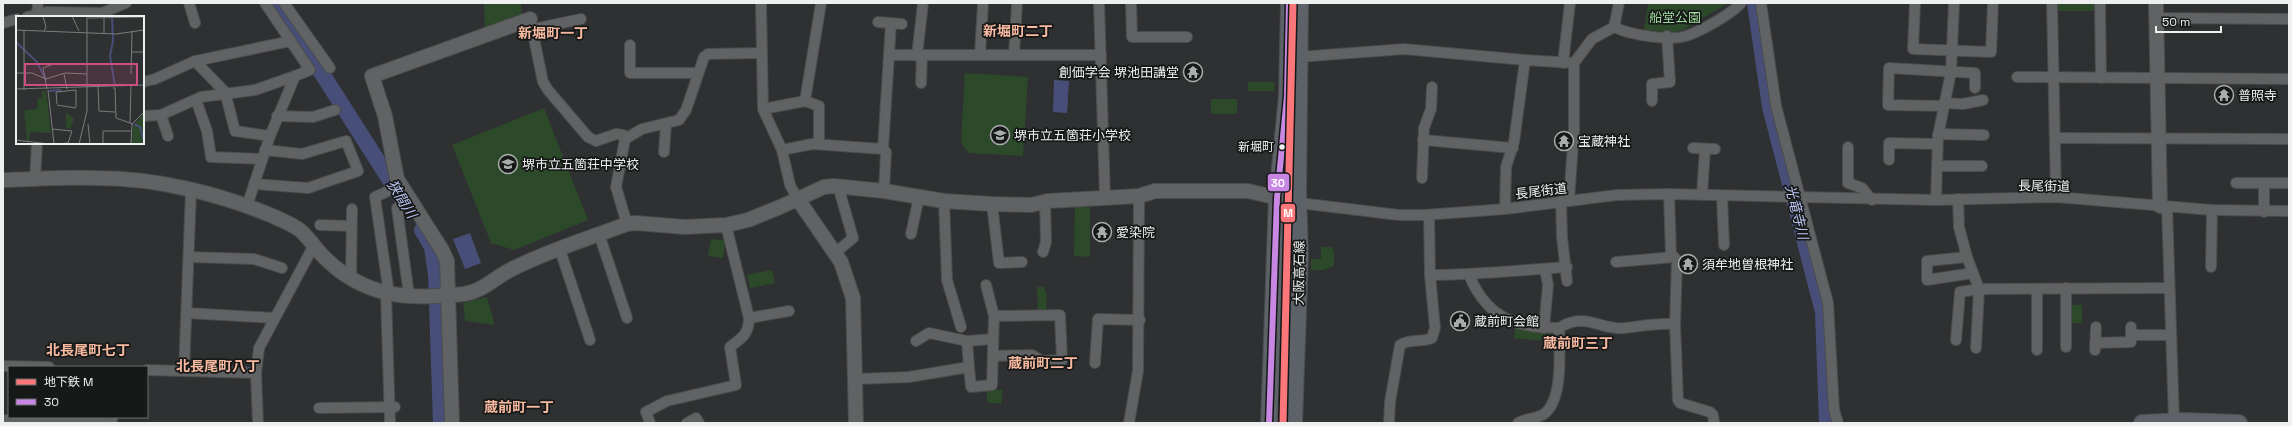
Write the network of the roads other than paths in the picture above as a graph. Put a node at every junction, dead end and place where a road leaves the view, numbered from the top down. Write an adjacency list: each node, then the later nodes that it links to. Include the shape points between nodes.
1 (38, 3): 25 (street)
2 (126, 3): 25 (street, via 102,13 46,12)
3 (189, 3): 33 (street)
4 (266, 3): 39 (street)
5 (284, 3): 53 (street)
6 (761, 3): 42 (street)
7 (821, 3): 69 (street)
8 (922, 3): 47 (street)
9 (983, 3): 44 (street)
10 (1017, 3): 45 (street)
11 (1099, 3): 46 (street)
12 (1132, 3): 38 (street, via 1132,37)
13 (1289, 3): 120 (main road, 大阪高石線, via 1287,96)
14 (1300, 3): 48 (main road, 大阪高石線)
15 (1570, 3): 51 (street)
16 (1619, 3): 36 (street)
17 (1741, 3): 37 (street, via 1734,10 1688,36)
18 (1761, 3): 121 (street, via 1776,106)
19 (1915, 3): 41 (street, via 1914,49)
20 (1954, 3): 41 (street)
21 (1993, 3): 41 (street, via 1991,52)
22 (2052, 3): 58 (street)
23 (2100, 3): 59 (street)
24 (2156, 3): 26 (street)
25 (32, 16)
26 (2156, 18): 29 (street); 60 (street)
27 (16, 19): 31 (street)
28 (580, 19): 34 (street)
29 (2289, 19)
30 (878, 22): 32 (street)
31 (3, 23)
32 (891, 23): 35 (street); 43 (street)
33 (195, 24)
34 (532, 24): 83 (street, via 543,82 548,90 588,137 596,141 616,134 623,135); 171 (street, via 372,76 385,116 397,179 447,261)
35 (902, 24)
36 (1614, 27): 37 (street, via 1644,36); 52 (street, via 1592,39)
37 (1667, 36): 70 (street, via 1670,82 1652,84)
38 (1187, 37)
39 (291, 41): 50 (street); 56 (street, via 310,70)
40 (630, 45): 55 (street, via 630,73)
41 (1952, 50): 54 (street)
42 (760, 53): 55 (street, via 708,54 704,57); 72 (street)
43 (889, 55): 47 (street); 92 (street)
44 (980, 55): 45 (street); 47 (street)
45 (1014, 55): 46 (street)
46 (1101, 55): 119 (street)
47 (920, 56): 63 (street)
48 (1298, 57): 49 (street, via 1404,48); 128 (main road, 大阪高石線)
49 (1525, 60): 51 (street); 90 (street)
50 (195, 61): 62 (street); 66 (street)
51 (1564, 63): 52 (street)
52 (1574, 63): 127 (street, via 1574,130)
53 (330, 68)
54 (1950, 72): 65 (street, via 1975,73); 71 (street); 71 (street, via 1889,68 1888,105)
55 (698, 73): 77 (street, via 686,110 679,120)
56 (295, 76): 66 (street, via 255,90); 76 (street)
57 (2017, 77): 58 (street)
58 (2054, 78): 59 (street); 81 (street)
59 (2101, 78): 60 (street)
60 (2157, 78): 61 (street); 82 (street)
61 (2289, 79)
62 (144, 82)
63 (921, 83)
64 (1432, 87): 86 (street, via 1431,109 1424,128)
65 (1975, 88)
66 (225, 92): 67 (street); 80 (street, via 235,131)
67 (196, 100): 74 (street); 97 (street, via 207,131 211,157)
68 (1983, 100): 71 (street)
69 (805, 101): 72 (street); 88 (street, via 819,106)
70 (1652, 101)
71 (1944, 105): 84 (street)
72 (763, 109): 95 (street)
73 (335, 110): 76 (street, via 313,117)
74 (161, 115): 75 (street); 79 (street)
75 (144, 116)
76 (277, 116): 80 (street)
77 (666, 124): 83 (street, via 642,129); 96 (street)
78 (1984, 135): 84 (street)
79 (168, 136)
80 (270, 136): 97 (street)
81 (2055, 138): 82 (street); 117 (street)
82 (2158, 138): 85 (street); 131 (street)
83 (625, 139): 139 (street, via 616,187)
84 (1938, 139): 98 (street, via 1889,143); 99 (street)
85 (2289, 139)
86 (1423, 140): 90 (street); 101 (street)
87 (37, 144): 102 (street)
88 (819, 144): 92 (street); 95 (street)
89 (1848, 147): 123 (street, via 1848,183 1862,188)
90 (1513, 148): 134 (street, via 1506,167)
91 (1693, 148): 93 (street)
92 (883, 149): 110 (street, via 886,152)
93 (1705, 149): 94 (street); 113 (street)
94 (1715, 149)
95 (782, 150): 118 (street, via 790,185)
96 (664, 152)
97 (264, 154): 107 (street); 107 (street, via 302,154 346,141 358,171 308,188)
98 (1889, 160)
99 (1937, 166): 100 (street); 124 (street)
100 (1982, 166)
101 (1422, 178)
102 (35, 179): 103 (street); 109 (street, via 121,179)
103 (3, 180)
104 (2236, 183): 105 (street)
105 (2264, 183): 106 (street); 136 (street)
106 (2289, 183)
107 (254, 184): 130 (street)
108 (838, 186): 110 (street); 118 (street, via 824,187); 149 (street, via 853,238)
109 (191, 191): 130 (street); 150 (street)
110 (884, 191): 116 (street)
111 (386, 192): 169 (street, via 375,197 388,287)
112 (1669, 194): 113 (street, 長尾街道); 127 (street, 長尾街道, via 1617,195); 152 (street, via 1670,254)
113 (1702, 195): 115 (street, 長尾街道)
114 (1139, 196): 119 (street); 120 (street, via 1154,191 1248,191); 178 (street)
115 (1722, 196): 121 (street, 長尾街道); 145 (street)
116 (919, 197): 125 (street); 144 (street)
117 (2056, 197): 122 (street, 長尾街道); 131 (street, 長尾街道)
118 (797, 198): 140 (street, via 748,220); 149 (street)
119 (1105, 198): 126 (street)
120 (1276, 198): 128 (street); 213 (main road, 大阪高石線)
121 (1795, 198): 123 (street, 長尾街道); 218 (street, via 1828,303 1834,410)
122 (1958, 199): 124 (street, 長尾街道); 151 (street, via 1959,227)
123 (1872, 200): 124 (street, 長尾街道)
124 (1936, 200)
125 (944, 201): 129 (street); 180 (street, via 947,280)
126 (1045, 201): 129 (street, via 1031,205); 148 (street, via 1046,242)
127 (1565, 201): 134 (street, 長尾街道); 155 (street, via 1562,237)
128 (1299, 203): 138 (street, 長尾街道, via 1399,215); 214 (main road, 大阪高石線, via 1300,255)
129 (992, 204): 153 (street, via 999,263)
130 (247, 206): 146 (street, via 302,232)
131 (2164, 207): 135 (street, 長尾街道); 166 (street)
132 (397, 208): 170 (street)
133 (352, 209): 142 (street)
134 (1505, 209): 138 (street, 長尾街道)
135 (2212, 210): 136 (street, 長尾街道); 156 (street)
136 (2264, 212): 137 (street, 長尾街道)
137 (2289, 212)
138 (1430, 215): 160 (street)
139 (627, 224): 140 (street, via 685,227); 143 (street)
140 (726, 225): 177 (street)
141 (320, 226): 142 (street)
142 (351, 226): 162 (street)
143 (599, 234): 147 (street); 176 (street)
144 (911, 234)
145 (1724, 245)
146 (313, 247): 162 (street); 175 (street)
147 (560, 250): 171 (street, via 514,268 476,291); 186 (street)
148 (1043, 252)
149 (835, 253): 199 (street, via 846,274 853,298)
150 (189, 257): 157 (street, via 254,259); 173 (street)
151 (1967, 257): 159 (street); 159 (street, via 1927,261 1927,280)
152 (1674, 258): 154 (street); 179 (street, via 1677,260)
153 (1022, 262)
154 (1616, 262)
155 (1567, 267): 158 (street); 163 (street)
156 (2211, 267)
157 (282, 268)
158 (1545, 269): 161 (street); 182 (street, via 1548,285)
159 (1973, 273): 167 (street)
160 (1430, 275): 161 (street); 215 (street, via 1435,328 1432,338 1425,341 1406,340 1400,345)
161 (1469, 275): 182 (street, via 1479,296 1500,317 1528,327)
162 (351, 279): 169 (street, via 361,286)
163 (1567, 281)
164 (986, 285): 174 (street)
165 (2066, 288): 166 (street); 168 (street); 190 (street)
166 (2170, 288): 184 (street)
167 (1979, 289): 168 (street); 188 (street, via 1960,292); 191 (street)
168 (2037, 289): 192 (street)
169 (386, 294): 170 (street); 200 (street)
170 (410, 295): 171 (street)
171 (446, 295): 207 (street)
172 (789, 310): 177 (street)
173 (186, 313): 175 (street); 197 (street)
174 (994, 316): 185 (street); 193 (street, via 1060,315 1062,360 1042,361 1032,355)
175 (274, 318): 198 (street, via 259,348)
176 (627, 318)
177 (749, 318): 208 (street, via 749,329 745,336 730,347 736,385 667,401 646,412)
178 (1140, 320): 194 (street, via 1098,319); 212 (street, via 1138,371)
179 (1675, 324): 183 (street, via 1647,324 1624,328 1573,322); 217 (street, via 1678,400 1680,403 1710,412)
180 (961, 327)
181 (2096, 327): 184 (street, via 2095,346 2131,342 2131,331)
182 (1544, 328): 183 (street)
183 (1559, 328): 216 (street, via 1559,382 1549,408 1543,414)
184 (2171, 335): 203 (street)
185 (993, 339): 189 (street); 193 (street)
186 (590, 340)
187 (916, 340): 189 (street, via 929,333)
188 (1956, 340)
189 (967, 341): 195 (street)
190 (2066, 347)
191 (1976, 348)
192 (2037, 350)
193 (993, 356): 195 (street, via 992,385 971,387)
194 (1095, 363)
195 (969, 367): 199 (street, via 909,377)
196 (148, 370): 197 (street)
197 (184, 371): 198 (street)
198 (256, 373): 205 (street)
199 (856, 379): 211 (street)
200 (393, 407): 201 (street); 206 (street)
201 (319, 408)
202 (3, 420): 204 (street)
203 (2174, 422): 219 (main road); 220 (main road)
204 (103, 423)
205 (258, 423)
206 (390, 423)
207 (452, 423)
208 (650, 423)
209 (687, 423): 210 (street, via 696,418)
210 (699, 423)
211 (856, 423)
212 (1129, 423)
213 (1269, 423)
214 (1294, 423)
215 (1389, 423)
216 (1518, 423)
217 (1714, 423)
218 (1838, 423)
219 (2142, 423)
220 (2239, 423)

